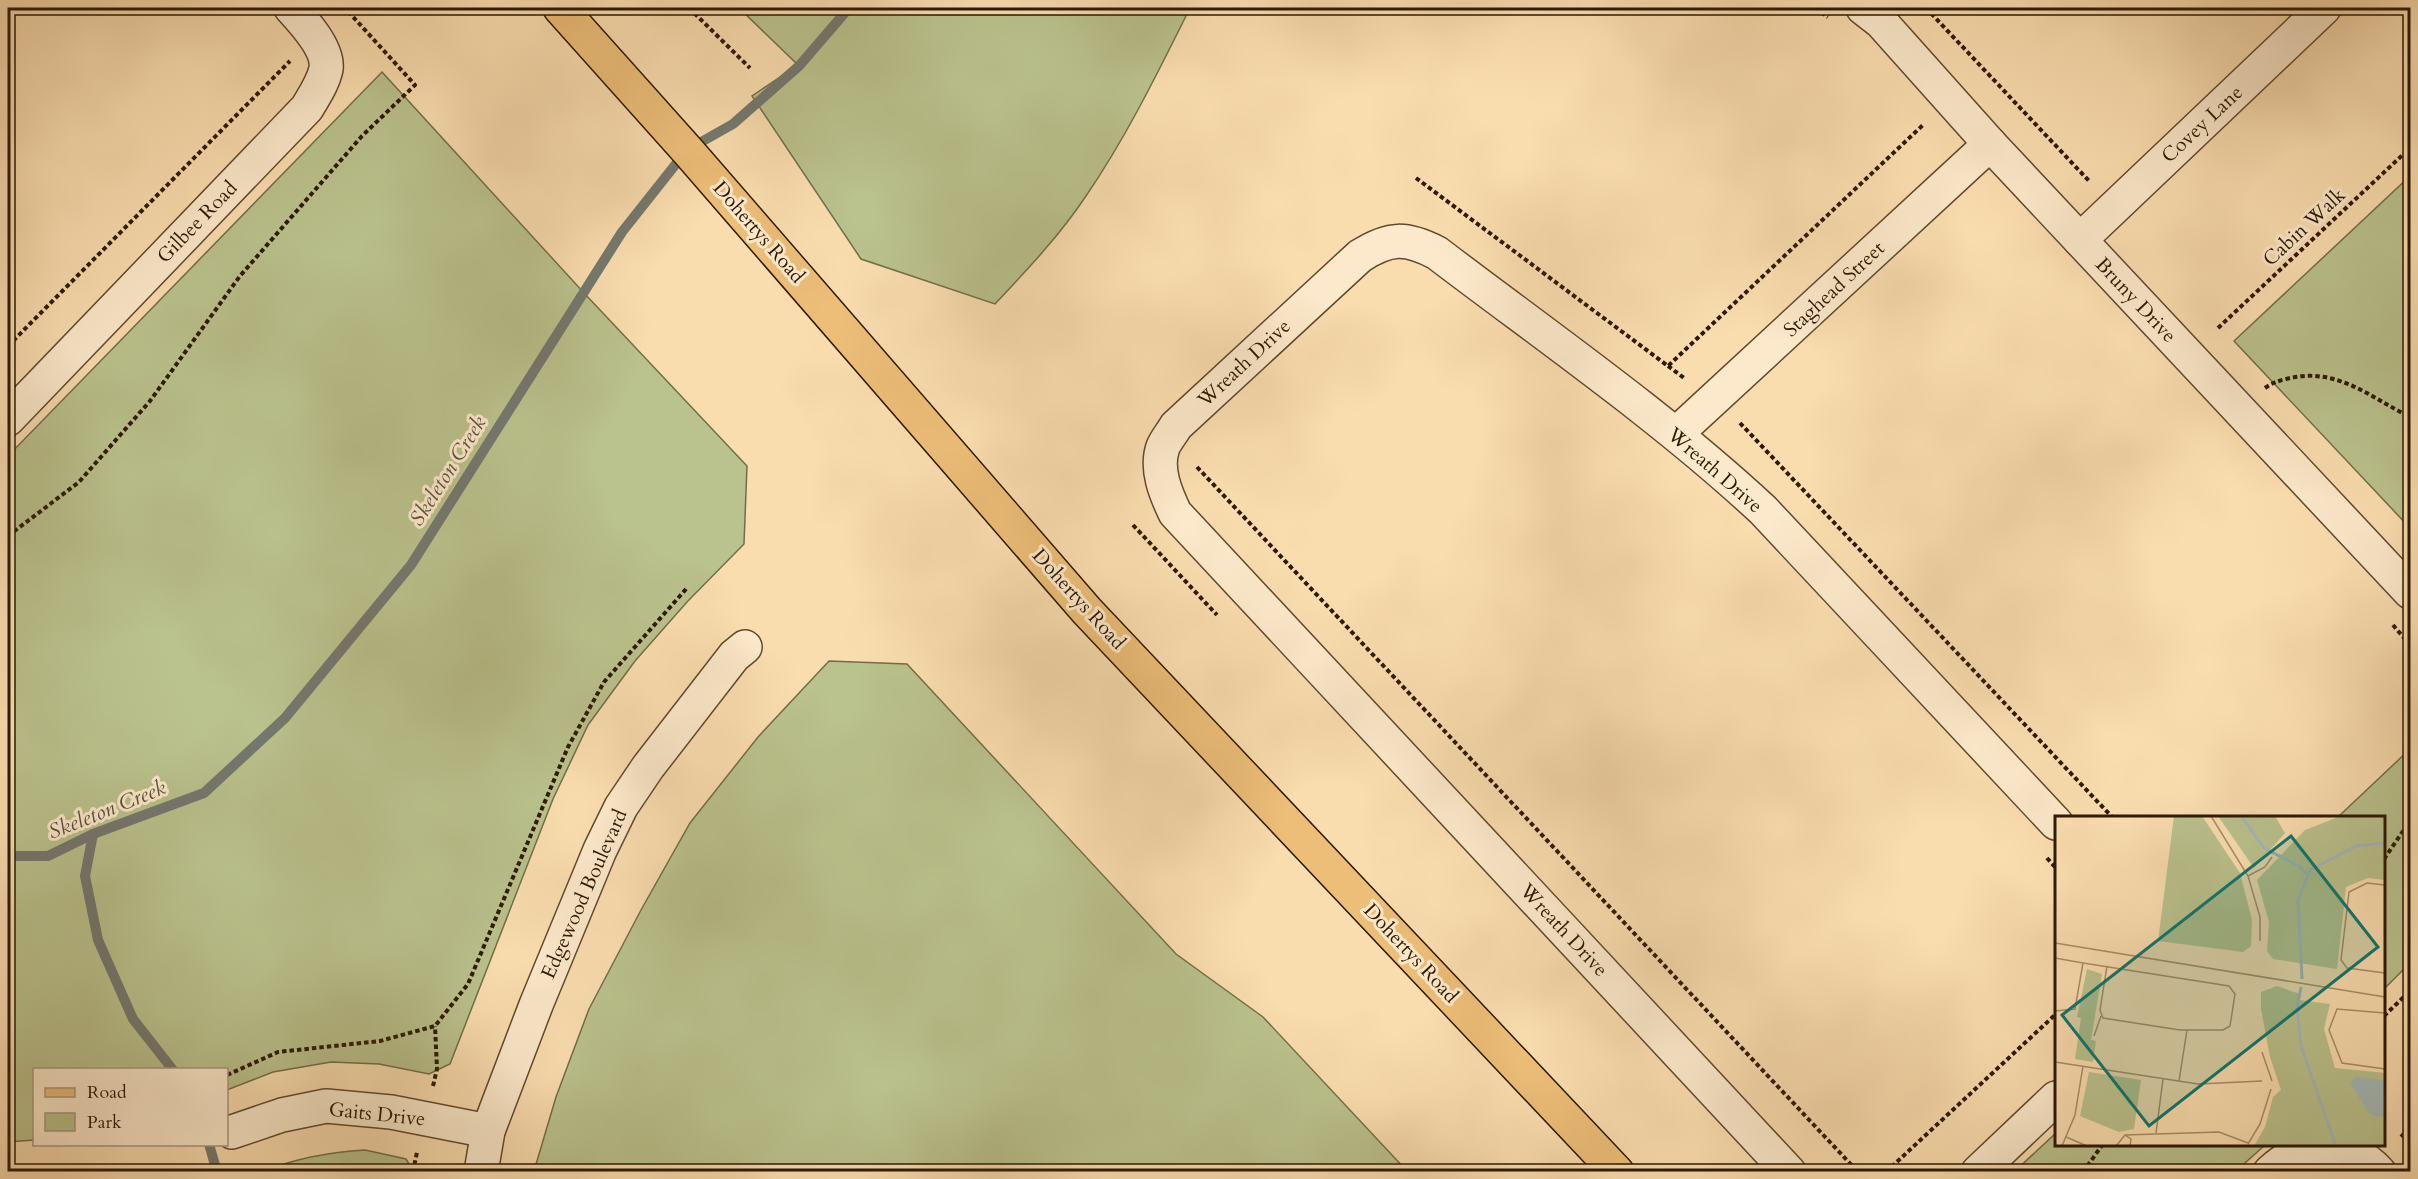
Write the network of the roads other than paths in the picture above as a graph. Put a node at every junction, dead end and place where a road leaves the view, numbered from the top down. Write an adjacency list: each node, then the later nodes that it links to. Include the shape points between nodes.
1 (291, 8): 7 (street, Gilbee Road, via 314,36 326,67 307,108)
2 (560, 8): 16 (main road, Dohertys Road, via 1087,611)
3 (1863, 8): 5 (street, Bruny Drive, via 1881,22)
4 (2324, 8): 6 (street, Covey Lane)
5 (1990, 144): 6 (street, Bruny Drive); 8 (street, Staghead Street)
6 (2080, 240): 9 (street, Bruny Drive)
7 (8, 419)
8 (1676, 435): 11 (street, Wreath Drive, via 1763,510); 17 (street, Wreath Drive, via 1437,253 1417,242 1395,240 1360,256 1176,426 1163,448 1161,466 1164,490 1175,513)
9 (2410, 592)
10 (745, 647): 13 (street, Edgewood Boulevard, via 734,656 621,807 545,983)
11 (2048, 837)
12 (2055, 1099): 18 (street)
13 (488, 1131): 14 (street, Gaits Drive, via 391,1112 326,1106 282,1115); 15 (street, Edgewood Boulevard)
14 (232, 1132)
15 (481, 1172)
16 (1617, 1172)
17 (1789, 1172)
18 (1978, 1172)
19 (2270, 1172): 20 (street, via 2284,1159 2307,1149 2328,1147 2351,1152 2372,1163)
20 (2379, 1172)

